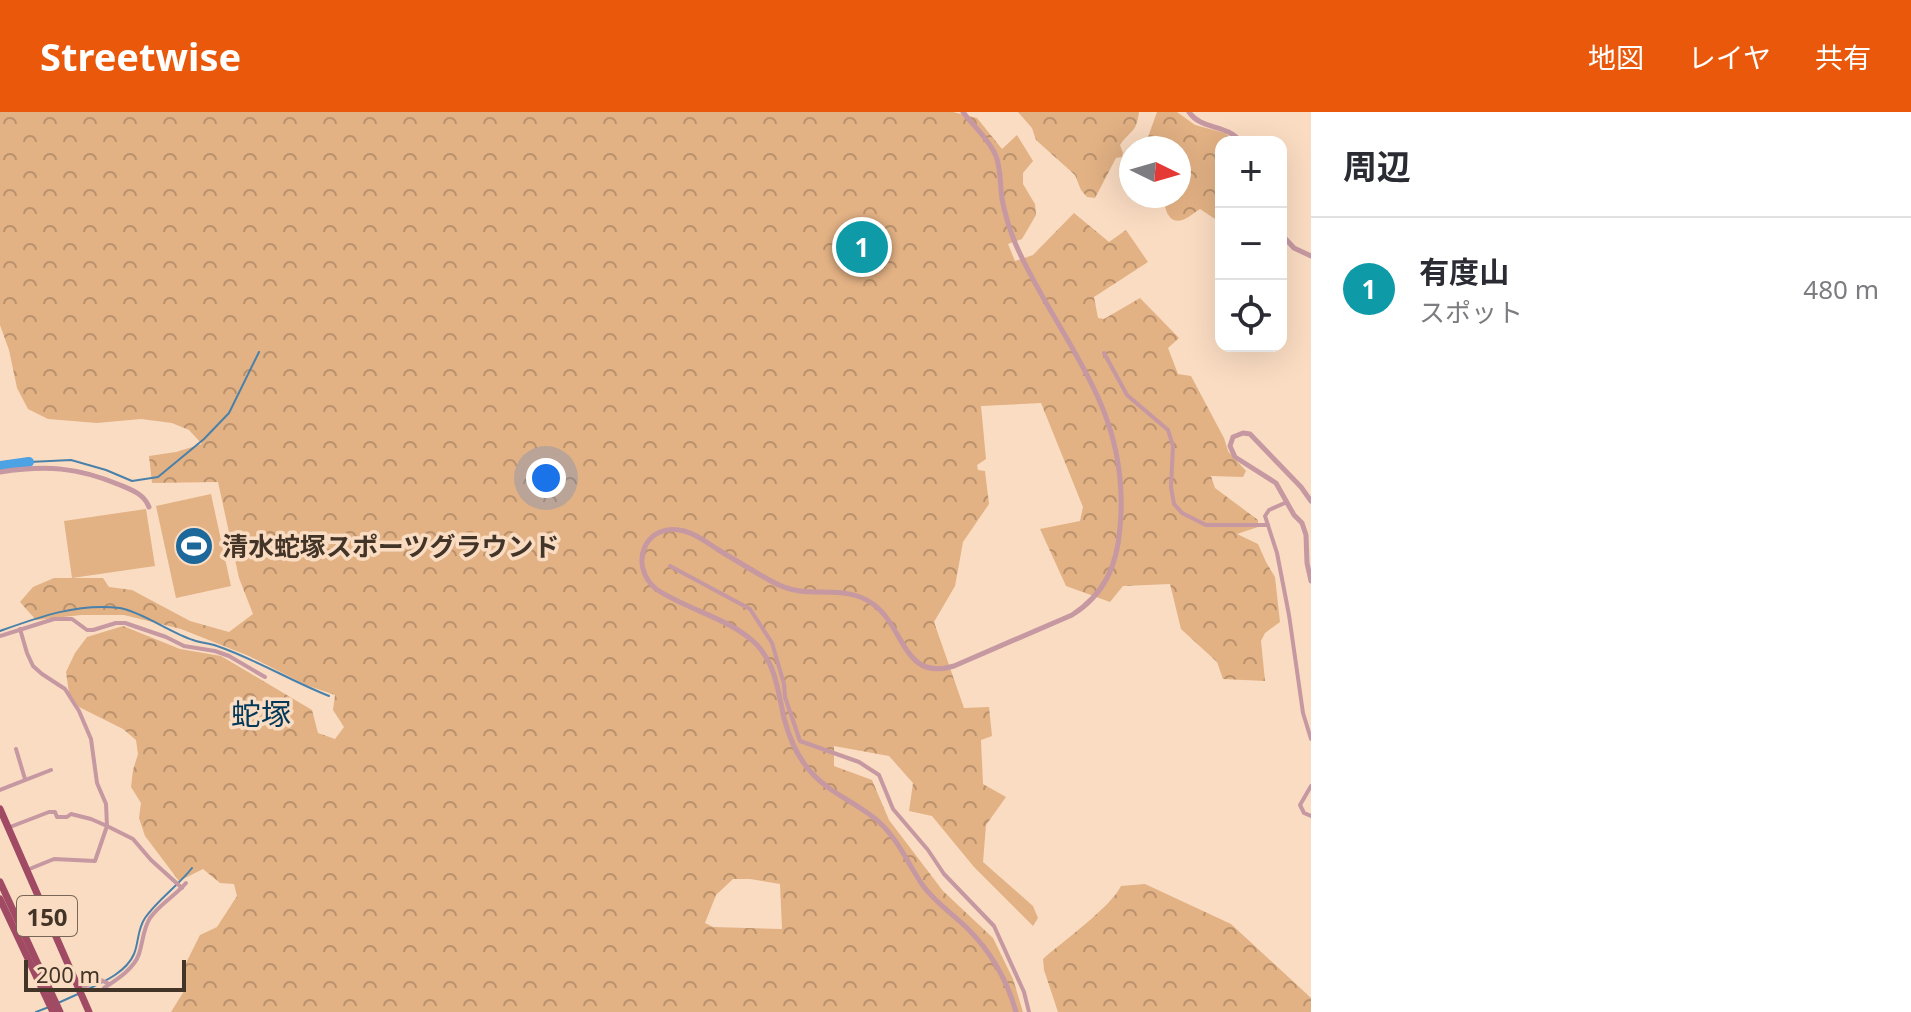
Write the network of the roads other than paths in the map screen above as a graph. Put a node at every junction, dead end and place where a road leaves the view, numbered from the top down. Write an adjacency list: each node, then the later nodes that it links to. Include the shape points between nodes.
1 (963, 112): 37 (street, via 995,155 1016,244 1110,429 1121,509 1113,569 1102,588 1072,615 943,669 931,669 906,651 872,603 848,593 784,587 685,531 673,529 652,537 641,560 656,589 740,632 760,648 802,761 822,783 888,831 931,895 991,955)
2 (1189, 112): 3 (street, via 1197,121)
3 (1234, 136)
4 (1287, 240): 5 (street)
5 (1311, 256)
6 (1104, 353): 11 (street, via 1127,395 1168,430 1173,446 1171,487 1182,513 1206,525)
7 (0, 472): 10 (street, via 75,470 139,493)
8 (1311, 501): 9 (street, via 1250,434 1233,437 1235,457 1272,480)
9 (1287, 502): 11 (street, via 1269,510); 13 (street, via 1305,530)
10 (149, 507)
11 (1268, 525): 17 (street)
12 (670, 566): 38 (street, via 750,609 772,643 800,741 859,762 879,775 893,809 994,926)
13 (1311, 581)
14 (20, 629): 15 (street); 16 (street, via 67,618 87,630 125,623 184,646 229,656); 26 (street, via 33,666 65,689 79,711 91,739)
15 (0, 636)
16 (265, 677)
17 (1311, 739)
18 (16, 749): 20 (street)
19 (51, 770): 20 (street)
20 (25, 779): 22 (street)
21 (1311, 786): 24 (street, via 1300,805)
22 (0, 790)
23 (0, 809): 25 (highway, 150)
24 (1311, 816)
25 (4, 821): 26 (street, via 55,812 57,817 71,814); 27 (highway, 150)
26 (107, 826): 27 (street, via 95,861 54,859); 30 (street, via 133,839)
27 (27, 870): 34 (highway, 150)
28 (0, 882): 35 (highway, 150)
29 (186, 883): 30 (street)
30 (182, 888): 32 (street, via 150,919 137,960)
31 (0, 899): 35 (highway, 150)
32 (110, 984): 33 (street); 34 (street, via 99,979)
33 (104, 988)
34 (79, 990): 36 (highway, 150)
35 (54, 1007)
36 (89, 1012)
37 (1016, 1012)
38 (1029, 1012)

